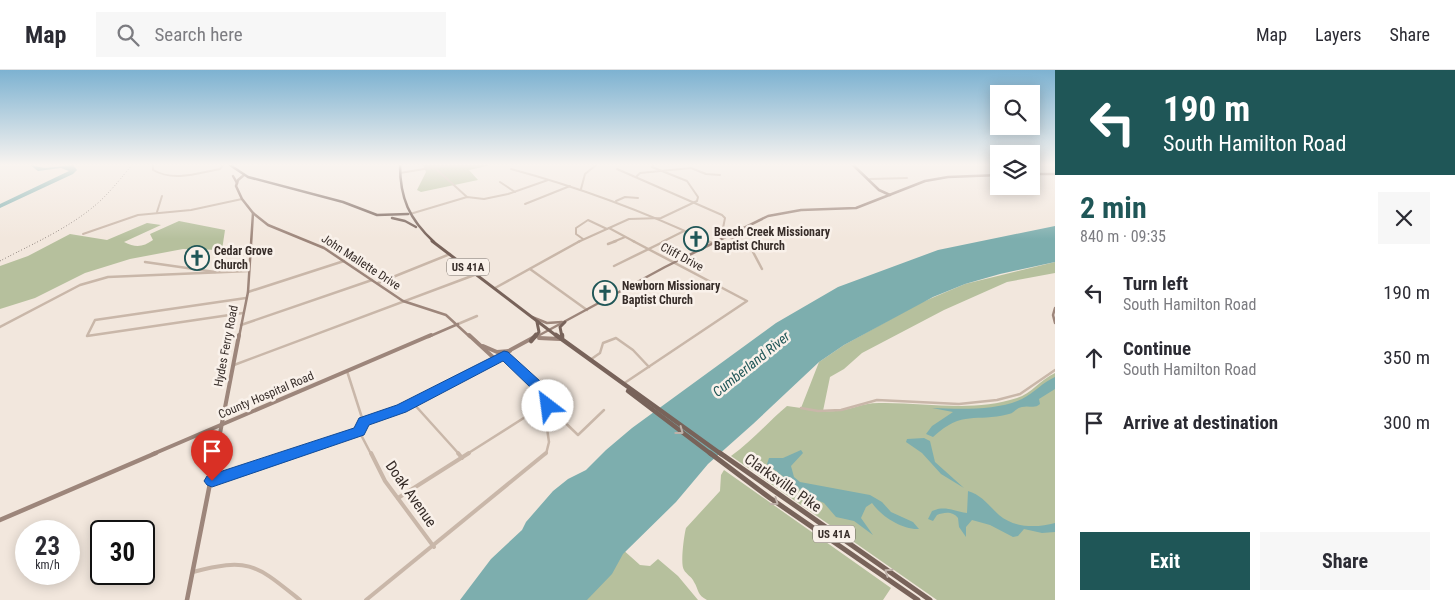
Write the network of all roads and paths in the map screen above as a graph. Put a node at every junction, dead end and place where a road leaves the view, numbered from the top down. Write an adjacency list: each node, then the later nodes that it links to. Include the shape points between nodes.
1 (239, 190): 18 (main road, John Mallette Drive)
2 (298, 190): 26 (main road)
3 (400, 190): 22 (main road, US 41A)
4 (459, 190): 16 (street)
5 (512, 190): 13 (street)
6 (521, 190): 13 (street)
7 (561, 190): 21 (street)
8 (583, 190): 19 (street)
9 (664, 190): 20 (street)
10 (693, 190): 20 (street, via 698,197)
11 (879, 190): 14 (main road)
12 (901, 190): 14 (main road)
13 (515, 192): 16 (street, via 476,200)
14 (890, 195): 33 (main road, via 856,208 778,213)
15 (162, 196): 23 (street)
16 (467, 197): 25 (street)
17 (638, 198): 19 (street, via 625,197)
18 (242, 199): 23 (street, via 191,210); 24 (main road, John Mallette Drive)
19 (615, 201): 28 (street)
20 (693, 203): 28 (street); 33 (street, via 722,215 725,218 720,232)
21 (525, 204)
22 (404, 206): 25 (main road, US 41A); 27 (main road)
23 (156, 212): 32 (street, via 126,218)
24 (254, 214): 40 (main road, John Mallette Drive, via 268,225 324,248); 46 (main road, Hydes Ferry Road)
25 (408, 214): 27 (main road); 31 (main road, Clarksville Pike / US 41A)
26 (385, 216): 27 (main road); 31 (main road, via 405,221)
27 (395, 216)
28 (661, 218): 29 (street, via 630,218); 30 (street)
29 (608, 228): 34 (street, Cliff Drive); 35 (street); 35 (street, Cliff Drive, via 588,220 576,226 577,235)
30 (684, 230): 36 (street); 38 (street)
31 (422, 231): 39 (main road, Clarksville Pike / US 41A)
32 (83, 234)
33 (726, 236): 36 (main road); 45 (street, via 752,250)
34 (625, 237): 37 (street); 38 (street, Cliff Drive)
35 (583, 239): 44 (street)
36 (712, 243): 42 (main road)
37 (608, 244)
38 (648, 249): 42 (street, Cliff Drive); 43 (street)
39 (450, 254): 48 (main road, Clarksville Pike / US 41A); 50 (street)
40 (345, 261): 49 (main road, John Mallette Drive); 52 (street)
41 (145, 262): 47 (street)
42 (674, 263): 56 (main road); 76 (street, Cliff Drive, via 747,301)
43 (614, 266)
44 (530, 269): 51 (street); 56 (street)
45 (762, 269)
46 (249, 271): 47 (street); 52 (main road, Hydes Ferry Road)
47 (223, 273): 64 (street, via 99,279 67,291)
48 (477, 274): 51 (main road, Clarksville Pike / US 41A); 54 (street)
49 (372, 280): 50 (main road, John Mallette Drive); 63 (street)
50 (378, 283): 54 (main road, John Mallette Drive)
51 (495, 288): 59 (main road, Clarksville Pike / US 41A)
52 (248, 292): 53 (main road, Hydes Ferry Road)
53 (246, 298): 57 (main road, Hydes Ferry Road); 57 (street, via 96,320 87,336)
54 (403, 301): 62 (main road, John Mallette Drive, via 439,311); 75 (street)
55 (1055, 308): 61 (main road)
56 (587, 310): 60 (main road)
57 (243, 313): 63 (main road, Hydes Ferry Road)
58 (477, 316): 62 (street)
59 (532, 316): 60 (main road, via 552,323); 67 (main road, Clarksville Pike / US 41A); 69 (main road, via 540,329)
60 (565, 322): 67 (main road); 68 (main road, via 560,331)
61 (1055, 323)
62 (458, 324): 65 (main road, County Hospital Road); 66 (main road, John Mallette Drive)
63 (241, 325): 75 (main road, Hydes Ferry Road)
64 (0, 327)
65 (449, 328): 66 (main road); 78 (main road, County Hospital Road)
66 (465, 330): 70 (main road, John Mallette Drive)
67 (550, 330): 68 (main road, Clarksville Pike / US 41A); 69 (main road)
68 (563, 340): 69 (main road, via 545,337); 74 (main road, Clarksville Pike / US 41A)
69 (531, 341): 71 (main road)
70 (481, 344): 71 (main road, John Mallette Drive, via 497,352); 73 (main road, John Mallette Drive)
71 (514, 350): 72 (main road)
72 (504, 355): 73 (main road); 81 (street, via 536,385)
73 (496, 359): 80 (main road)
74 (589, 360): 76 (street, via 599,354 604,343 616,338 634,350); 79 (main road, Clarksville Pike / US 41A)
75 (232, 365): 85 (main road, Hydes Ferry Road)
76 (649, 368): 79 (street, Cliff Drive)
77 (1055, 370): 82 (street, via 1020,394 997,400 959,404 878,400 841,410)
78 (347, 371): 84 (street); 85 (main road, County Hospital Road)
79 (622, 385): 88 (main road, Clarksville Pike / US 41A, one-way to 88); 98 (main road, Clarksville Pike / US 41A, one-way to 79)
80 (412, 403): 84 (main road); 87 (street)
81 (544, 407): 83 (street, via 578,435); 87 (street); 92 (street, via 549,442 546,455)
82 (801, 408)
83 (604, 410)
84 (364, 421): 86 (main road)
85 (221, 425): 89 (main road, Hydes Ferry Road); 91 (main road, County Hospital Road)
86 (359, 431): 89 (main road); 90 (street, Doak Avenue, via 385,481)
87 (462, 458): 90 (street)
88 (736, 473): 97 (main road, Clarksville Pike / US 41A, one-way to 97)
89 (212, 481): 93 (main road, Hydes Ferry Road)
90 (398, 498): 92 (street, Doak Avenue)
91 (0, 520)
92 (434, 547): 96 (street)
93 (193, 572): 94 (main road, Hydes Ferry Road); 95 (street, via 233,562 248,562)
94 (187, 600)
95 (300, 600)
96 (366, 600)
97 (918, 600)
98 (929, 600)

